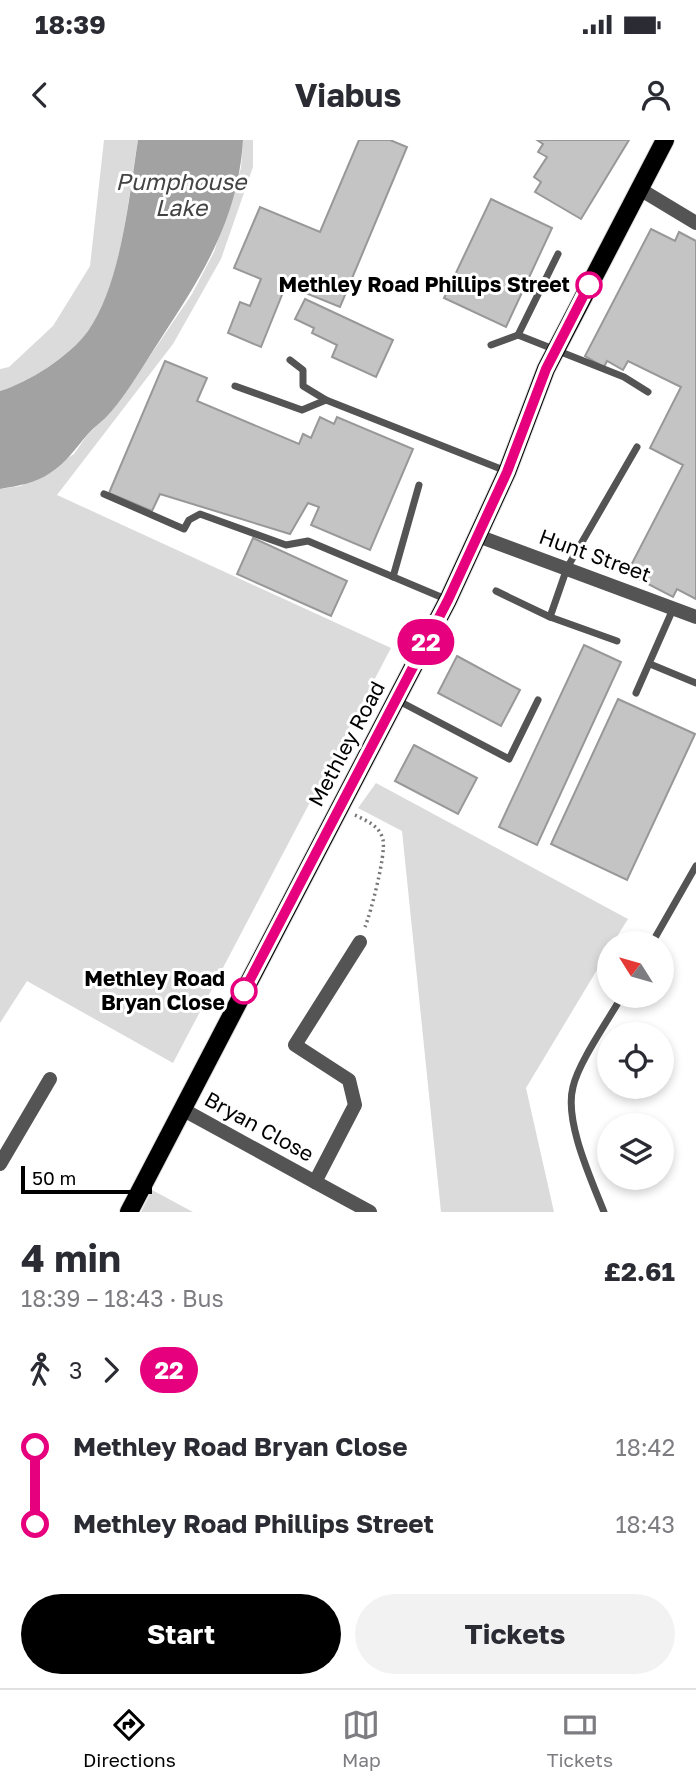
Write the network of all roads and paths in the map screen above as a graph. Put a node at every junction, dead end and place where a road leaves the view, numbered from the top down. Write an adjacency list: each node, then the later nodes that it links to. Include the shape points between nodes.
1 (665, 140): 2 (main road, Methley Road)
2 (638, 188): 3 (street); 7 (main road, Methley Road)
3 (696, 223)
4 (558, 254): 5 (lane)
5 (518, 335): 6 (lane); 7 (lane)
6 (491, 345)
7 (556, 350): 10 (lane, via 625,377); 13 (main road, Methley Road)
8 (290, 360): 11 (lane, via 303,370 303,386)
9 (235, 386): 11 (lane, via 302,410)
10 (648, 392)
11 (326, 400): 13 (lane)
12 (637, 447): 17 (lane)
13 (507, 472): 16 (main road, Methley Road)
14 (419, 485): 18 (lane)
15 (104, 494): 18 (lane, via 184,529 200,514 286,545 308,541)
16 (478, 536): 17 (street, Hunt Street); 20 (main road, Methley Road)
17 (567, 568): 21 (street, Hunt Street); 22 (lane)
18 (393, 577): 20 (lane)
19 (496, 591): 22 (lane)
20 (448, 600): 28 (main road, Methley Road)
21 (673, 608): 23 (street, Hunt Street); 25 (lane)
22 (550, 617): 24 (lane)
23 (696, 617)
24 (617, 640)
25 (650, 664): 26 (lane); 27 (lane)
26 (696, 683)
27 (636, 693)
28 (396, 700): 29 (lane, via 509,759); 30 (main road, Methley Road)
29 (538, 700)
30 (340, 807): 33 (path, via 374,825 383,841 374,906); 36 (main road, Methley Road)
31 (696, 866): 32 (lane)
32 (659, 931)
33 (360, 943): 38 (street, Bryan Close, via 295,1045 349,1080 355,1105)
34 (615, 1008): 41 (lane, via 573,1084 570,1104 581,1152)
35 (50, 1079): 37 (street)
36 (182, 1109): 38 (street, Bryan Close); 39 (main road, Methley Road)
37 (0, 1164)
38 (316, 1182): 40 (street, Bryan Close)
39 (128, 1212)
40 (370, 1212)
41 (604, 1212)

